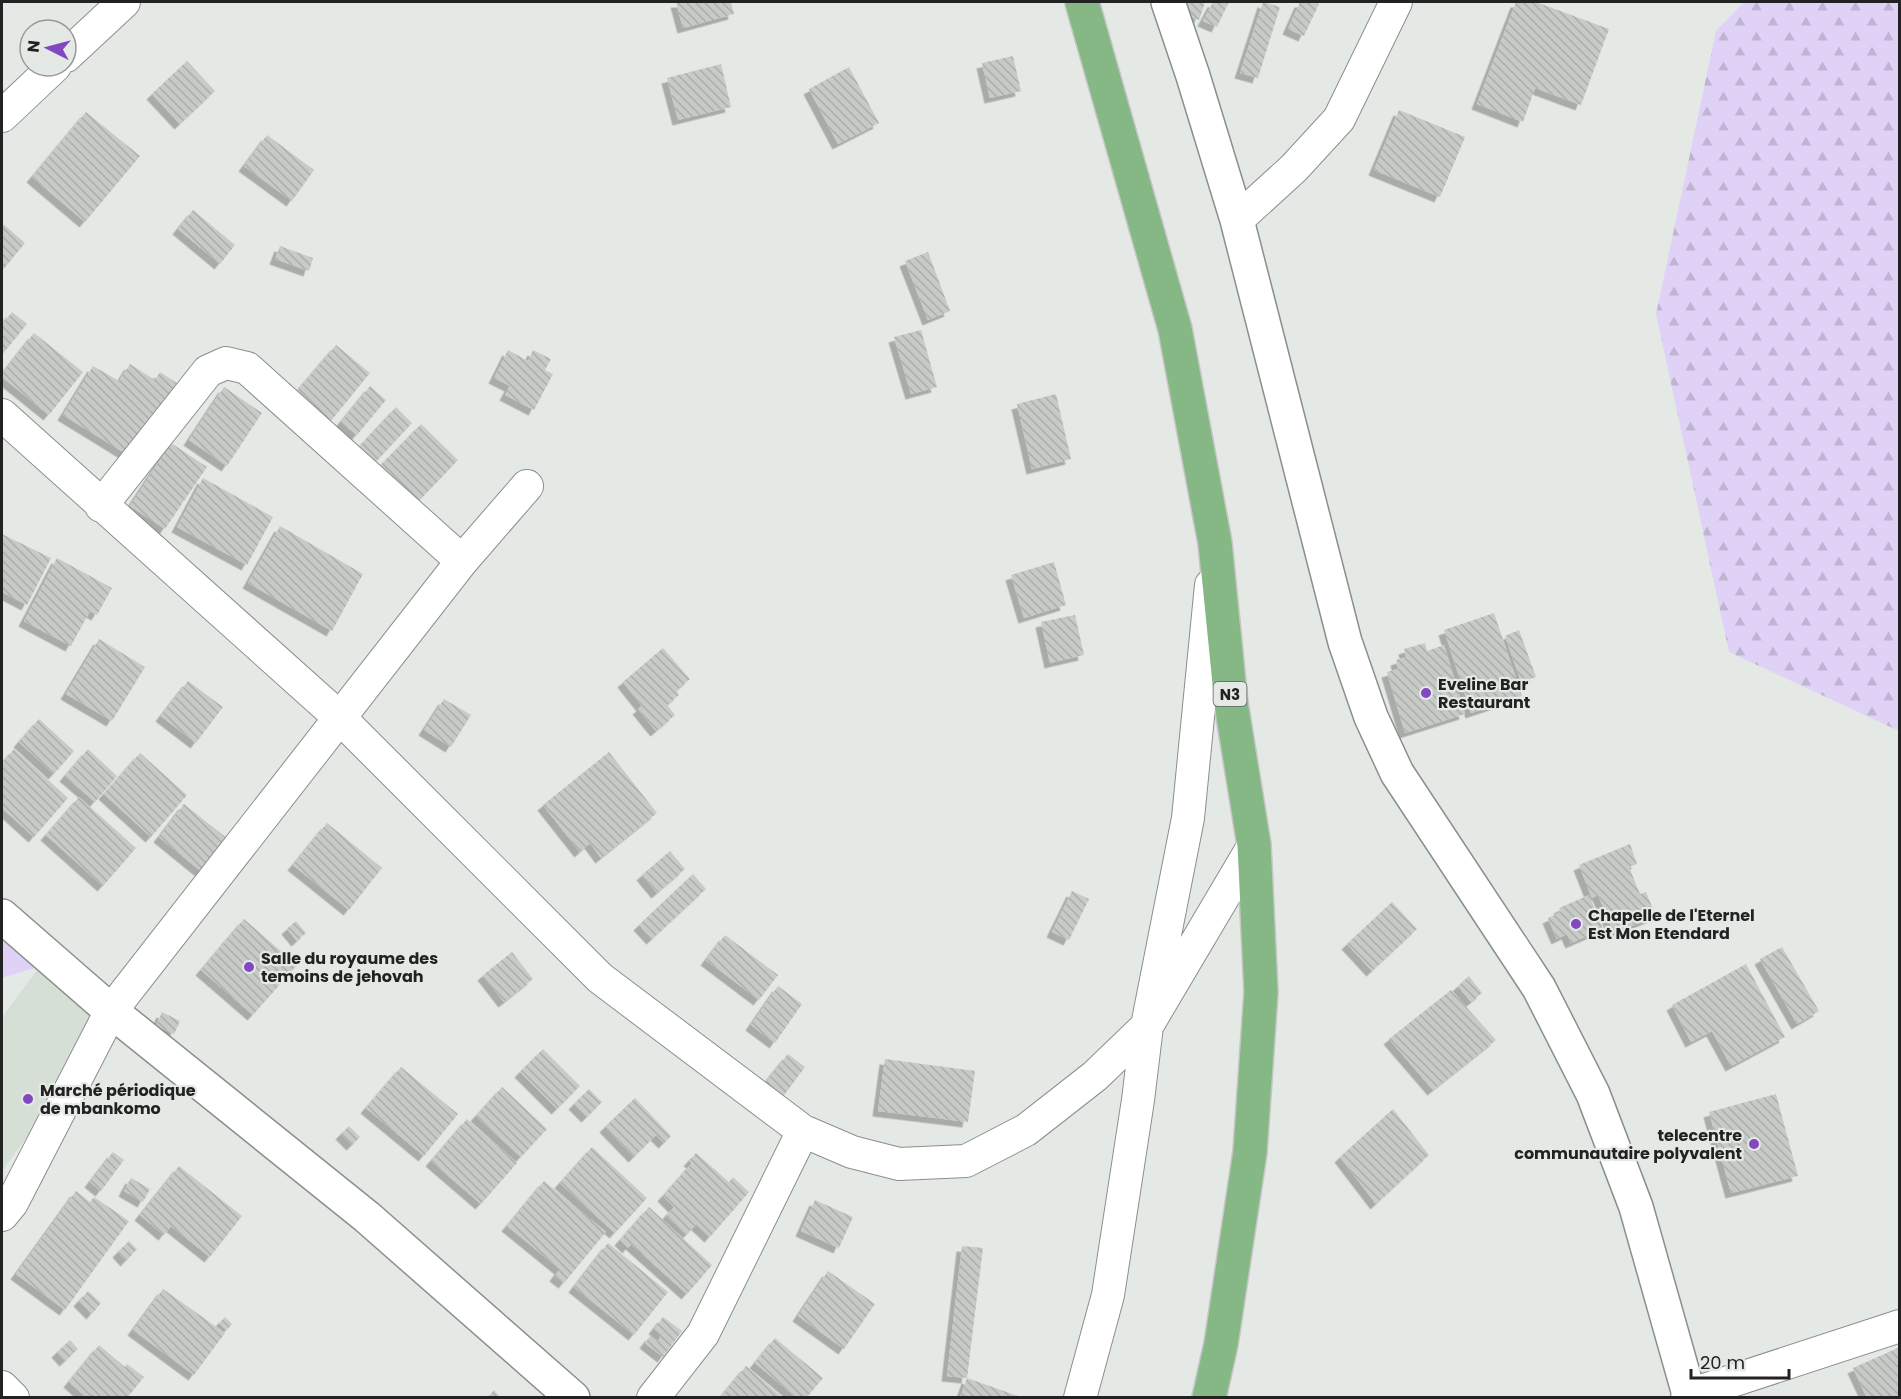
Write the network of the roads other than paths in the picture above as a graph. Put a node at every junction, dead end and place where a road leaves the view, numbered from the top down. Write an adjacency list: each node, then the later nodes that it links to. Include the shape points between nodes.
1 (124, 2): 5 (street)
2 (1082, 2): 12 (highway, N3, via 1174,329)
3 (1168, 2): 8 (street)
4 (1396, 2): 8 (street, via 1339,119 1294,168)
5 (78, 45)
6 (42, 78): 7 (street)
7 (2, 116)
8 (1237, 220): 23 (street, via 1345,642 1371,717 1397,773 1539,988 1593,1094 1636,1207)
9 (2, 415): 11 (street)
10 (527, 486): 13 (street)
11 (101, 506): 13 (street, via 208,370 226,363 247,368); 14 (street)
12 (1215, 543): 15 (highway, N3, via 1231,703); 18 (street, via 1188,818)
13 (462, 561): 14 (street)
14 (340, 718): 17 (street); 19 (street, via 600,978)
15 (1254, 845): 18 (street); 28 (highway, N3, via 1261,992 1250,1152)
16 (2, 916): 17 (street)
17 (111, 1011): 20 (street, via 12,1203); 25 (street, via 367,1217)
18 (1147, 1026): 19 (street, via 1095,1076 1026,1130 966,1161 899,1164 852,1152); 27 (street, via 1108,1295)
19 (803, 1131): 26 (street, via 703,1334)
20 (2, 1215)
21 (1899, 1326): 23 (street)
22 (2, 1387): 24 (street)
23 (1688, 1397)
24 (13, 1398)
25 (573, 1398)
26 (653, 1398)
27 (1080, 1398)
28 (1209, 1398)

